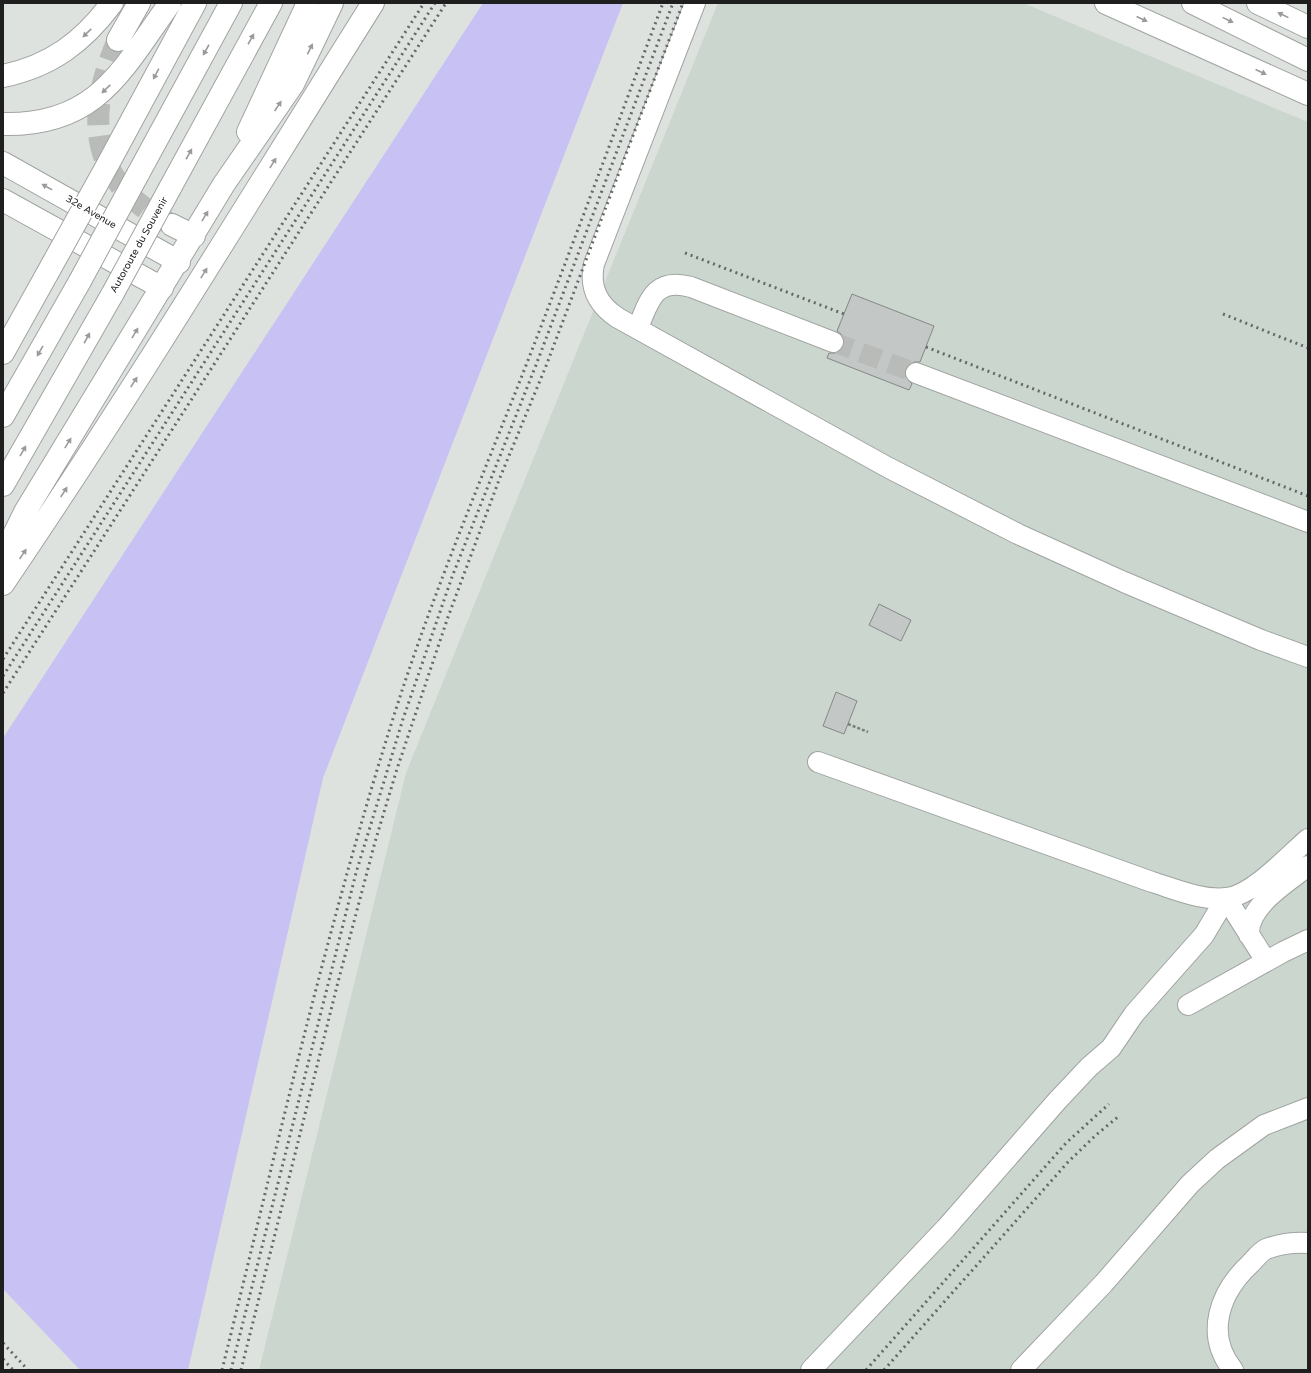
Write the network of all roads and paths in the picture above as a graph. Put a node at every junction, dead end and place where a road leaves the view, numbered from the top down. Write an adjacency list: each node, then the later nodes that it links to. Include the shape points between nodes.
1 (112, 3): 17 (main road, one-way to 17, via 88,32 67,49 32,68)
2 (139, 3): 15 (main road)
3 (170, 3): 19 (main road, one-way to 19, via 123,70 99,95 58,118 34,123)
4 (195, 3): 29 (main road, one-way to 29, bridge)
5 (231, 3): 31 (main road, one-way to 31, bridge, via 80,281)
6 (271, 3): 32 (main road, Autoroute du Souvenir, one-way to 6, bridge, via 113,293)
7 (308, 3): 21 (main road)
8 (332, 3): 21 (main road, one-way to 8, via 293,84)
9 (373, 3): 35 (main road, one-way to 9, via 197,284)
10 (695, 3): 27 (street, via 592,273 594,290 603,307)
11 (1106, 3): 18 (main road, one-way to 18)
12 (1192, 3): 16 (main road, one-way to 16)
13 (1258, 3): 14 (main road, one-way to 13)
14 (1308, 27)
15 (118, 40)
16 (1308, 60)
17 (3, 76)
18 (1308, 94)
19 (3, 124)
20 (3, 163): 25 (main road, 32e Avenue, one-way to 20)
21 (224, 184): 24 (main road, one-way to 21)
22 (3, 200): 26 (main road)
23 (172, 225): 24 (main road)
24 (194, 236): 25 (main road)
25 (179, 262): 26 (main road)
26 (162, 288): 34 (main road, one-way to 26, via 25,512)
27 (638, 328): 28 (street, via 653,296 660,289 673,283 691,287); 36 (street, via 889,468 1018,534 1124,582)
28 (833, 342)
29 (3, 353)
30 (916, 373): 33 (street)
31 (3, 416)
32 (3, 485)
33 (1308, 522)
34 (3, 557)
35 (3, 584)
36 (1308, 657)
37 (848, 724): 38 (path)
38 (868, 732)
39 (818, 762): 42 (street, via 1152,882 1193,894)
40 (1308, 839): 42 (street, via 1247,891)
41 (1308, 866): 43 (street, via 1261,906 1251,920)
42 (1226, 898): 43 (street); 49 (street, via 1204,936 1134,1014 1111,1048 1089,1066 946,1228)
43 (1249, 935): 45 (street)
44 (1308, 940): 45 (street)
45 (1266, 961): 46 (street)
46 (1188, 1005)
47 (1308, 1108): 50 (street, via 1264,1125 1217,1159 1190,1184 1104,1283)
48 (1308, 1242): 51 (street, via 1288,1242 1264,1250 1238,1275 1224,1298 1217,1320 1220,1345)
49 (812, 1370)
50 (1021, 1370)
51 (1233, 1370)

